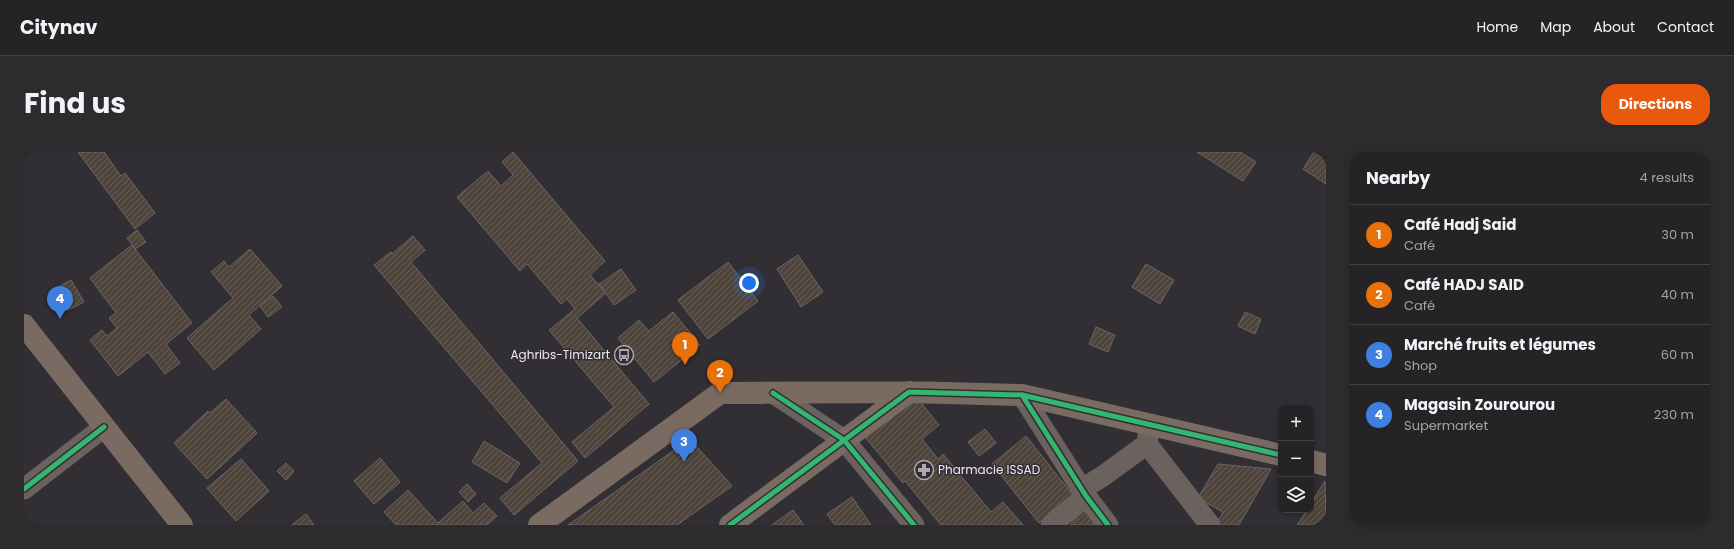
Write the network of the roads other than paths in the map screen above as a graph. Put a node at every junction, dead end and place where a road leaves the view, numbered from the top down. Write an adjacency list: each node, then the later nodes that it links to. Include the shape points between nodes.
1 (24, 325): 5 (main road)
2 (909, 392): 3 (main road); 4 (main road); 7 (main road)
3 (774, 393): 7 (street); 14 (main road, via 720,393)
4 (1022, 395): 6 (main road); 12 (street)
5 (104, 427): 11 (street); 13 (main road)
6 (1148, 434): 8 (main road); 12 (street); 19 (street)
7 (844, 440): 15 (main road); 16 (street)
8 (1278, 454)
9 (1314, 462): 10 (main road)
10 (1326, 465)
11 (24, 489)
12 (1084, 492): 17 (street); 18 (street)
13 (182, 525)
14 (539, 525)
15 (730, 525)
16 (914, 525)
17 (1051, 525)
18 (1108, 525)
19 (1210, 525)

